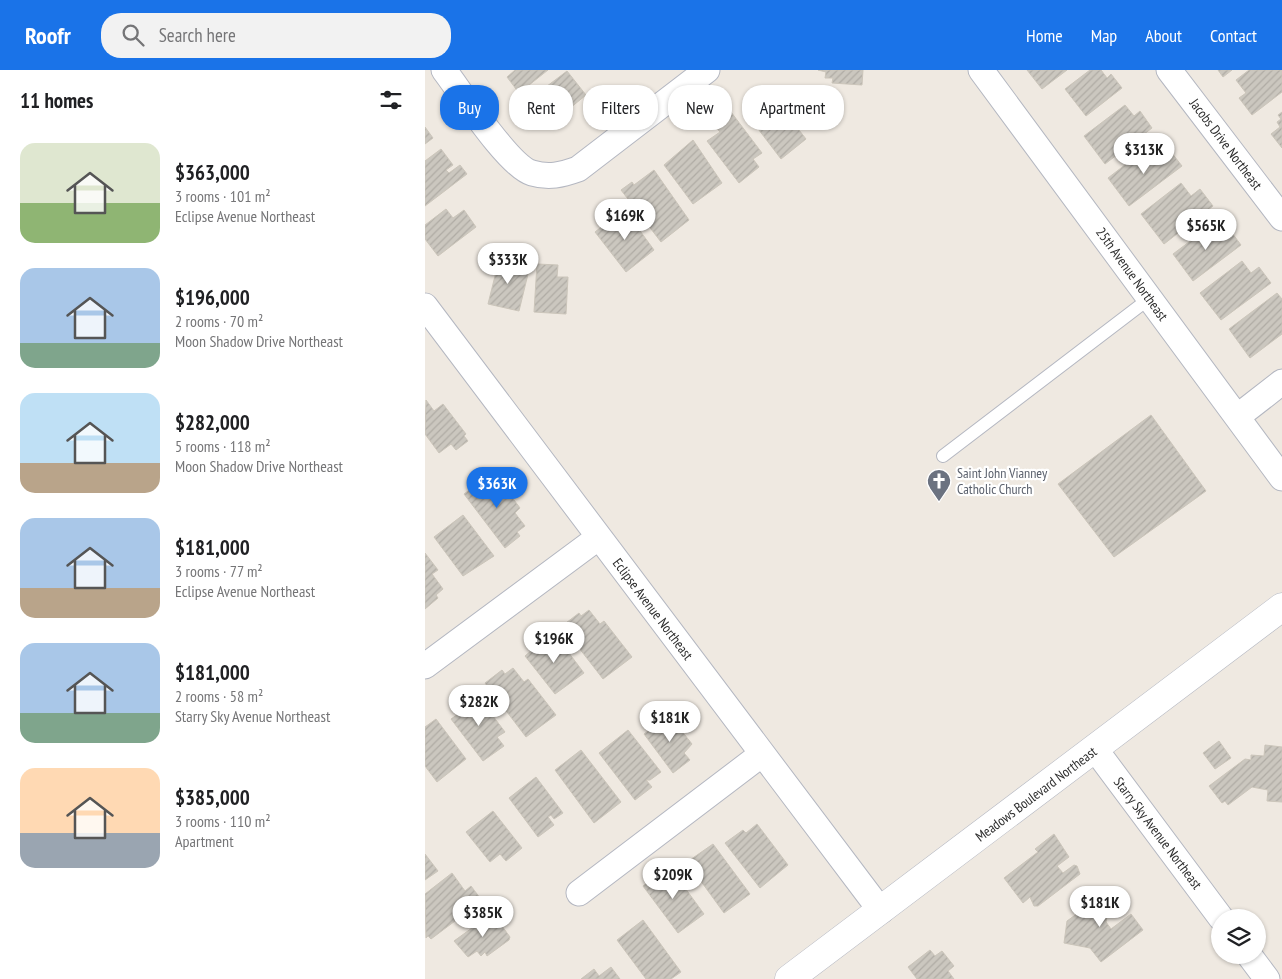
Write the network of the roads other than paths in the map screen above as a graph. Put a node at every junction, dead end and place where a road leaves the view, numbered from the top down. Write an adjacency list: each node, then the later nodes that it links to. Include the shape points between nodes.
1 (444, 70): 2 (street, via 509,156 530,172 556,177 577,169)
2 (707, 70)
3 (981, 70): 6 (street, 25th Avenue Northeast)
4 (1169, 70): 5 (street, Jacobs Drive Northeast)
5 (1282, 218)
6 (1150, 298): 10 (street, 25th Avenue Northeast); 11 (lane)
7 (425, 306): 8 (street, Eclipse Avenue Northeast)
8 (433, 332): 13 (street, Eclipse Avenue Northeast)
9 (1282, 382): 10 (street)
10 (1237, 417): 12 (street, 25th Avenue Northeast)
11 (943, 456)
12 (1282, 478)
13 (599, 537): 15 (street); 17 (street, Eclipse Avenue Northeast)
14 (1282, 607): 16 (street, Meadows Boulevard Northeast)
15 (425, 666)
16 (1095, 749): 19 (street, Starry Sky Avenue Northeast); 20 (street, Meadows Boulevard Northeast)
17 (762, 754): 18 (street); 20 (street, Eclipse Avenue Northeast)
18 (579, 893)
19 (1214, 909)
20 (881, 911): 22 (street, Meadows Boulevard Northeast)
21 (1256, 964): 23 (street)
22 (789, 979)
23 (1267, 979)

